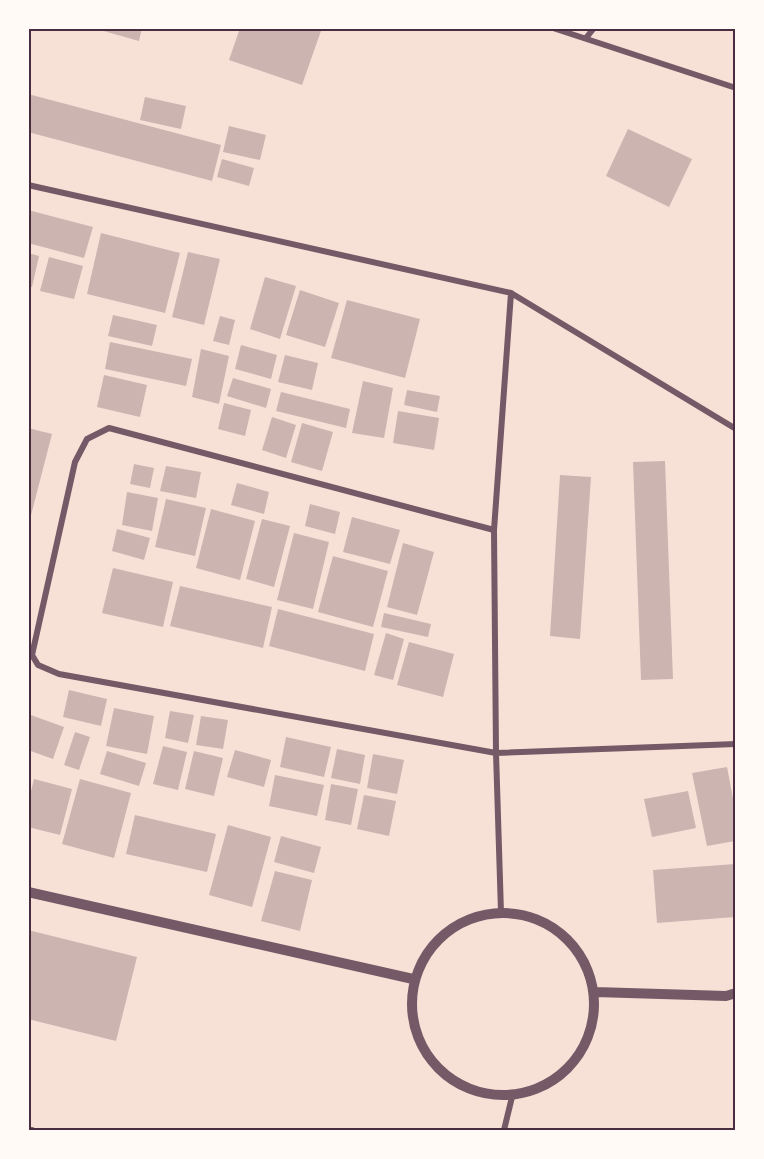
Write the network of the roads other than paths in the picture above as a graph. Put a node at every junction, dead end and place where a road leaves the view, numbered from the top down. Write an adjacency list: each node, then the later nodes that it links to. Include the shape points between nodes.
1 (553, 28): 3 (street)
2 (594, 28): 3 (street)
3 (586, 38): 4 (street)
4 (735, 88)
5 (28, 185): 6 (street)
6 (511, 293): 7 (street); 8 (street)
7 (735, 429)
8 (494, 530): 10 (street); 10 (street, via 109,428 87,440 75,462 32,655 38,665 59,674)
9 (735, 744): 10 (street)
10 (496, 753): 12 (street)
11 (28, 892): 13 (street)
12 (501, 912): 13 (street, via 472,917 446,931 426,952); 14 (street, via 534,918 563,935 584,960)
13 (413, 979): 16 (street, via 412,1024 431,1064 467,1090)
14 (595, 992): 15 (street); 16 (street, via 592,1029 576,1062 547,1087)
15 (732, 996)
16 (512, 1097): 17 (street)
17 (504, 1131)

